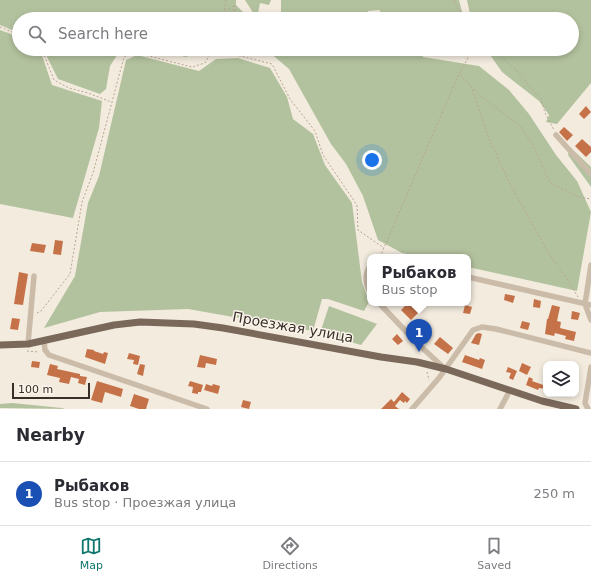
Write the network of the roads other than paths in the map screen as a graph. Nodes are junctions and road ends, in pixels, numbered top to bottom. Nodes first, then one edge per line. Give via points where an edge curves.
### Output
1 (556, 135) road end
2 (591, 174) edge
3 (591, 265) edge
4 (367, 270) edge
5 (34, 276) dead end
6 (471, 278) edge
7 (367, 283) edge
8 (582, 303) junction
9 (591, 305) edge
10 (382, 306) edge
11 (591, 320) edge
12 (44, 341) junction
13 (28, 344) junction
14 (0, 345) edge
15 (591, 353) edge
16 (591, 367) edge
17 (446, 369) junction
18 (510, 390) junction
19 (207, 409) edge
20 (412, 409) edge
21 (500, 409) edge
22 (576, 409) edge
23 (588, 409) edge

1 - 2 street
3 - 8 street
4 - 7 street
5 - 13 street
6 - 8 street
8 - 9 street
8 - 11 street
10 - 17 street
12 - 13 main road, Проезжая улица
12 - 17 main road, Проезжая улица via 114,325 172,322 223,328
12 - 19 street via 45,350 49,355
13 - 14 main road, Проезжая улица
15 - 17 street via 482,327 468,335
16 - 23 street via 585,403
17 - 18 main road, Проезжая улица
17 - 20 street
18 - 21 street
18 - 22 main road, Проезжая улица

